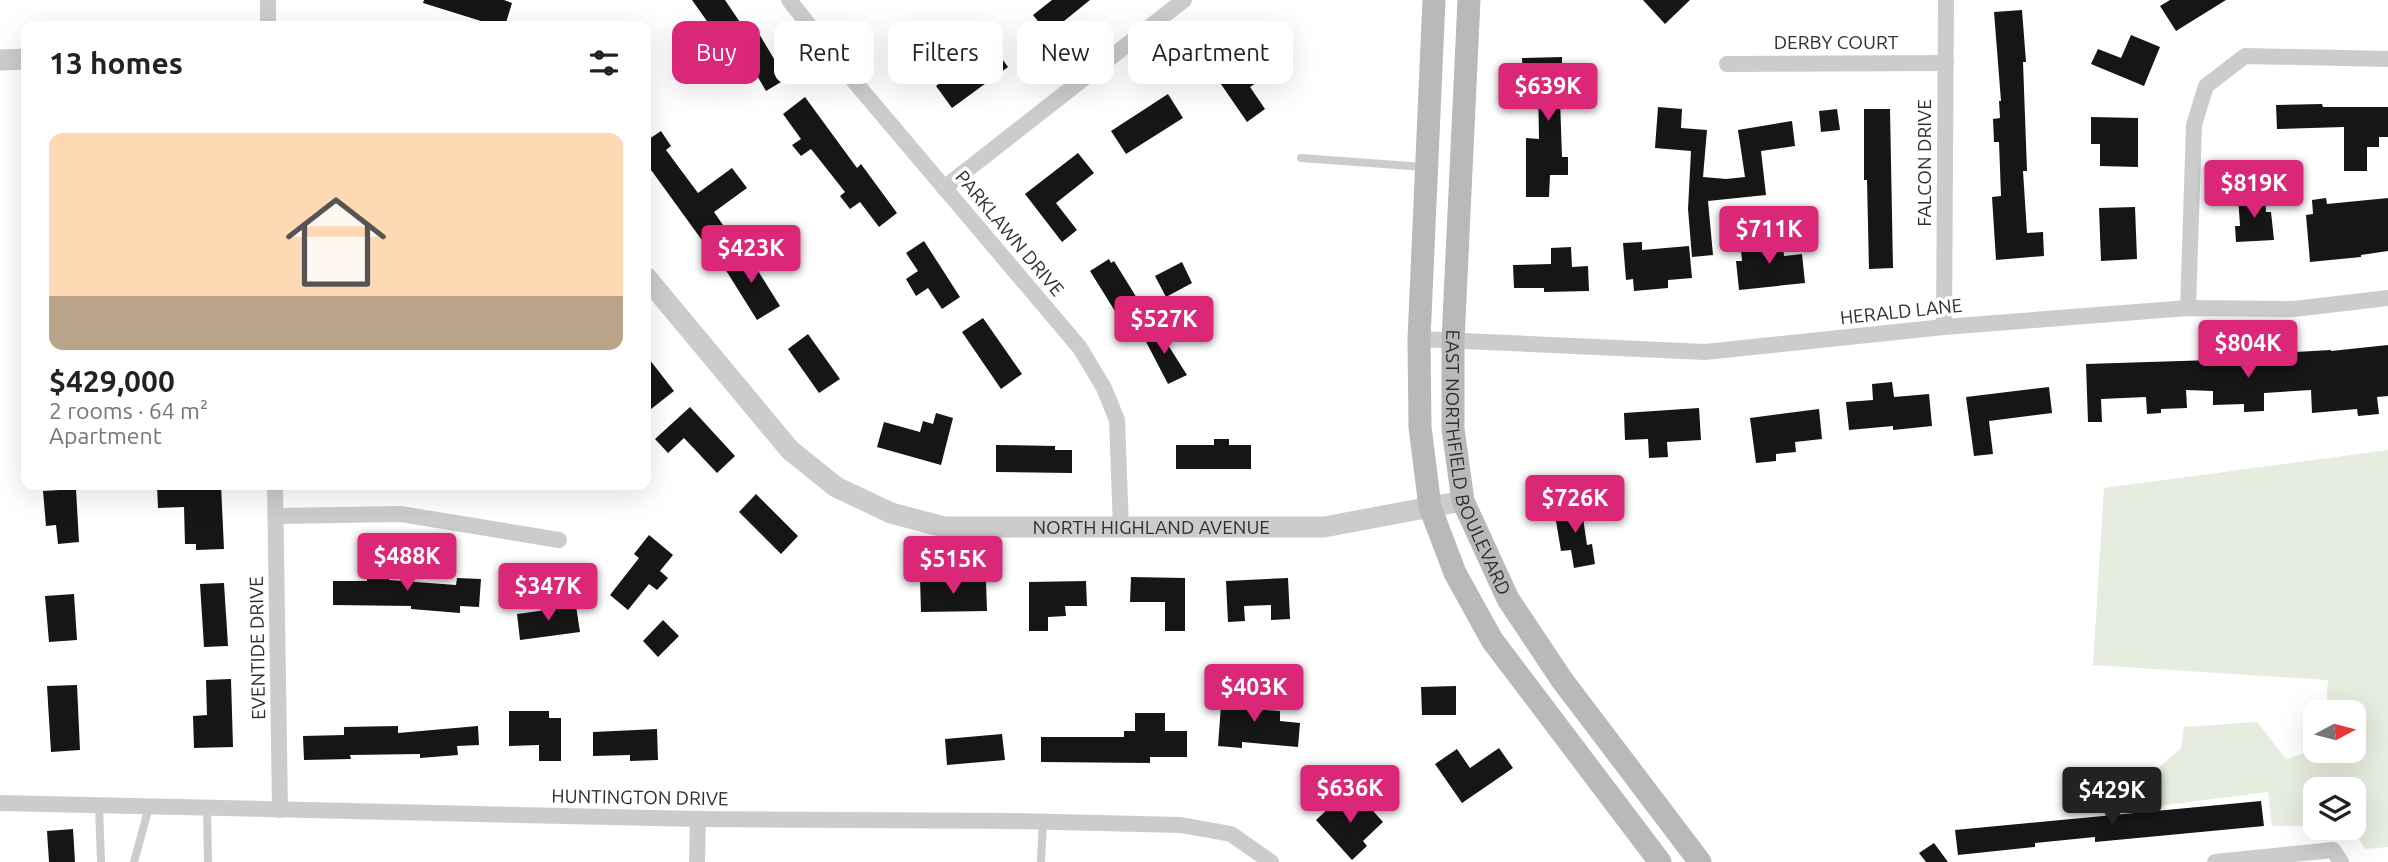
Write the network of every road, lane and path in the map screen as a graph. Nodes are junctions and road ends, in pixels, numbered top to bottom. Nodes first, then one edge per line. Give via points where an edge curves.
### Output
1 (268, 0) edge
2 (789, 0) edge
3 (1184, 0) edge
4 (1434, 0) edge
5 (1469, 0) edge
6 (1946, 0) edge
7 (268, 21) edge
8 (21, 59) edge
9 (2388, 59) edge
10 (0, 60) edge
11 (1946, 63) junction
12 (1727, 64) dead end
13 (1301, 158) dead end
14 (1426, 167) junction
15 (944, 188) junction
16 (651, 283) edge
17 (2388, 298) edge
18 (2188, 307) junction
19 (1944, 327) junction
20 (1419, 340) junction
21 (1454, 341) junction
22 (275, 490) edge
23 (1463, 501) junction
24 (1430, 507) junction
25 (276, 516) junction
26 (1121, 527) junction
27 (559, 540) dead end
28 (0, 803) edge
29 (99, 806) junction
30 (149, 807) junction
31 (206, 808) junction
32 (280, 810) junction
33 (698, 820) junction
34 (1043, 822) junction
35 (101, 862) edge
36 (134, 862) edge
37 (208, 862) edge
38 (697, 862) edge
39 (1041, 862) edge
40 (1270, 862) edge
41 (1660, 862) edge
42 (1700, 862) edge
43 (2215, 862) edge
44 (2341, 862) edge

1 - 7 street
2 - 15 street, PARKLAWN DRIVE
3 - 15 street
4 - 14 main road, EAST NORTHFIELD BOULEVARD
5 - 21 main road, EAST NORTHFIELD BOULEVARD
6 - 11 street, FALCON DRIVE
8 - 10 street
9 - 18 street via 2245,56 2206,86 2194,125
11 - 12 street, DERBY COURT
11 - 19 street, FALCON DRIVE
13 - 14 lane
14 - 20 main road, EAST NORTHFIELD BOULEVARD
15 - 26 street, PARKLAWN DRIVE via 1080,348 1104,388 1117,420
16 - 26 street, NORTH HIGHLAND AVENUE via 790,450 836,487 891,513 944,527
17 - 18 street, HERALD LANE via 2294,309
18 - 19 street, HERALD LANE
19 - 21 street, HERALD LANE via 1706,352
20 - 21 street, HERALD LANE
20 - 24 main road, EAST NORTHFIELD BOULEVARD via 1420,427
21 - 23 main road, EAST NORTHFIELD BOULEVARD via 1452,429
22 - 25 street, EVENTIDE DRIVE
23 - 24 street, NORTH HIGHLAND AVENUE
23 - 42 main road, EAST NORTHFIELD BOULEVARD via 1508,599 1562,680
24 - 26 street, NORTH HIGHLAND AVENUE via 1324,527
24 - 41 main road, EAST NORTHFIELD BOULEVARD via 1455,573 1492,640
25 - 27 street via 401,514
25 - 32 street, EVENTIDE DRIVE
28 - 29 street, HUNTINGTON DRIVE
29 - 30 street, HUNTINGTON DRIVE
29 - 35 lane
30 - 31 street, HUNTINGTON DRIVE
30 - 36 lane
31 - 32 street, HUNTINGTON DRIVE
31 - 37 lane
32 - 33 street, HUNTINGTON DRIVE
33 - 34 street, HUNTINGTON DRIVE
33 - 38 street
34 - 39 lane
34 - 40 street, HUNTINGTON DRIVE via 1181,825 1231,834
43 - 44 street via 2333,850

